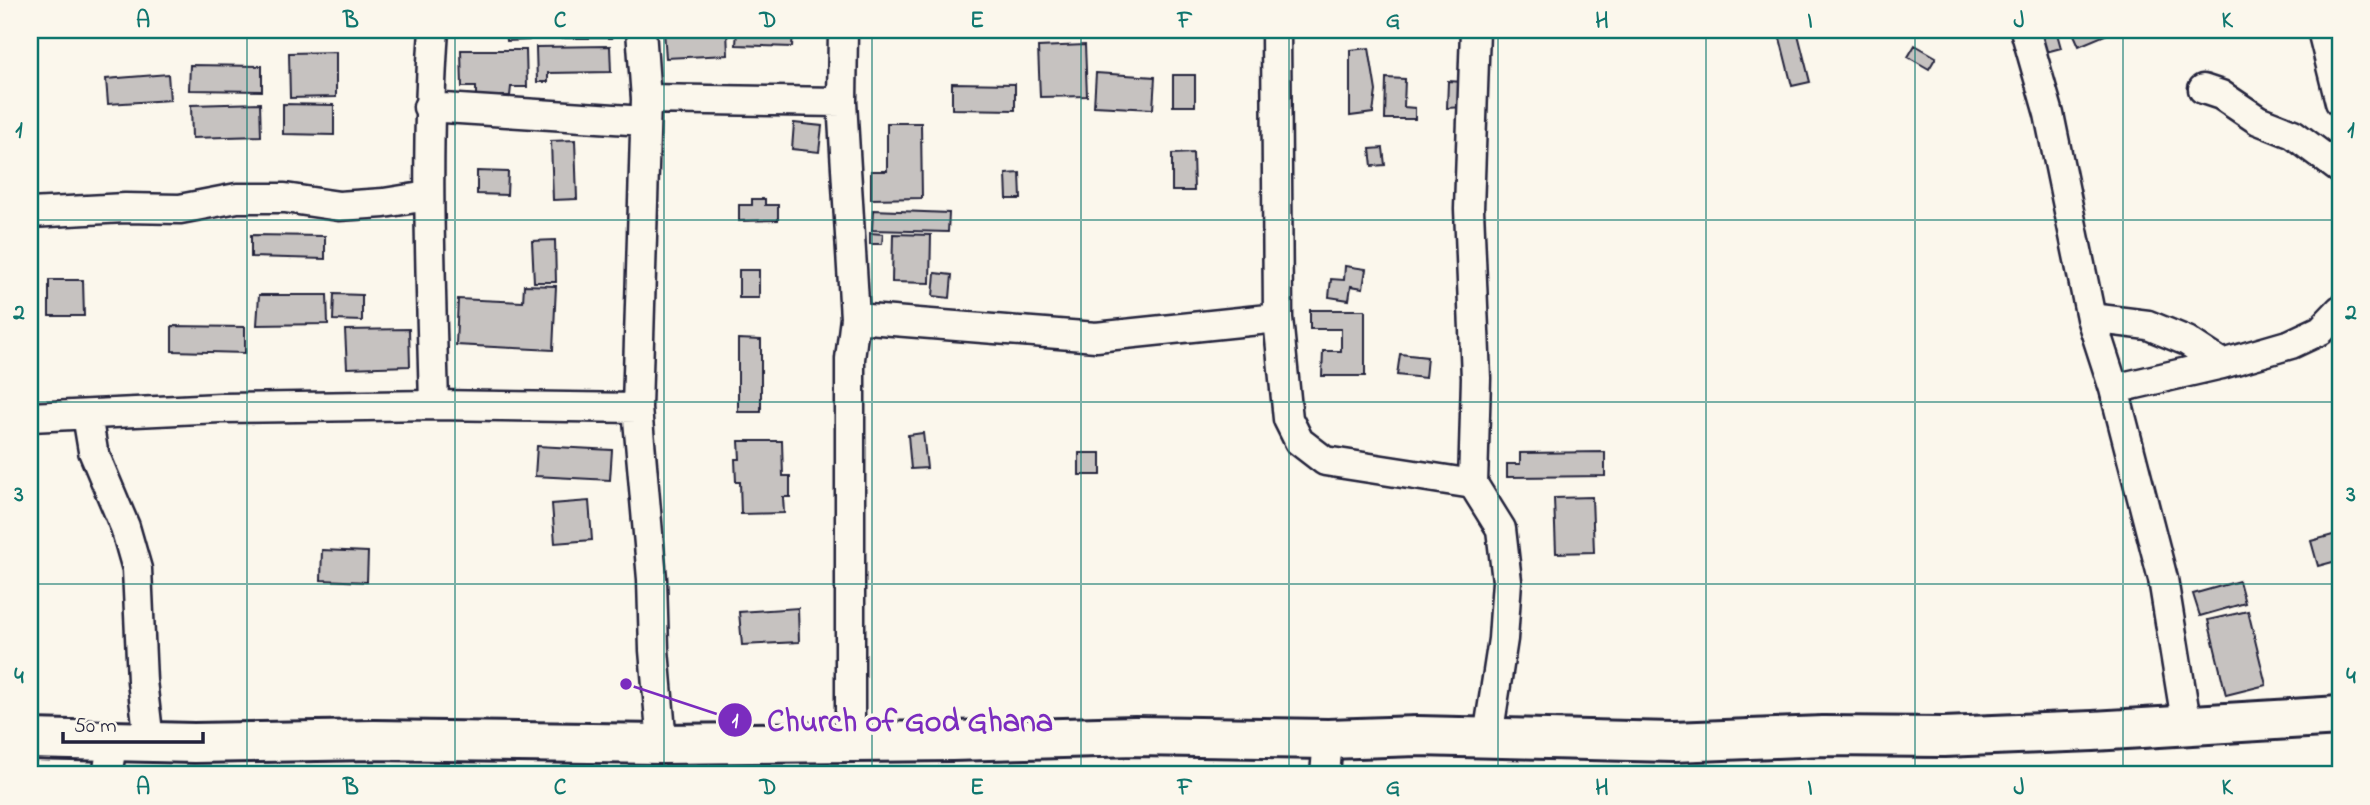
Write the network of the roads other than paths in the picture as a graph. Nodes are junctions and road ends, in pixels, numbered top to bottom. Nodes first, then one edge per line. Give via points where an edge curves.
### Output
1 (434, 30) edge
2 (641, 30) edge
3 (843, 30) edge
4 (1276, 30) edge
5 (1475, 30) edge
6 (2025, 30) edge
7 (2322, 30) edge
8 (2203, 89) dead end
9 (842, 102) junction
10 (2340, 102) edge
11 (428, 107) junction
12 (645, 110) junction
13 (2340, 169) edge
14 (428, 197) junction
15 (30, 213) edge
16 (2340, 310) edge
17 (855, 318) junction
18 (1278, 318) junction
19 (2091, 318) junction
20 (2222, 364) junction
21 (2114, 389) junction
22 (434, 405) junction
23 (637, 408) junction
24 (87, 415) junction
25 (30, 417) edge
26 (1473, 484) junction
27 (2340, 716) edge
28 (2187, 727) junction
29 (1488, 737) junction
30 (30, 739) edge
31 (850, 741) junction
32 (662, 744) junction
33 (123, 752) edge
34 (1326, 757) edge

1 - 11 street
2 - 12 street
3 - 9 street
4 - 18 street
5 - 26 street via 1469,209 1476,378
6 - 19 street via 2049,114
7 - 10 street
8 - 13 street via 2293,134
9 - 12 street
9 - 17 street
11 - 12 street
11 - 14 street
12 - 23 street
14 - 15 street via 339,206 285,198 237,198 180,209
14 - 22 street
16 - 20 street via 2311,335
17 - 18 street via 1097,337
17 - 31 street via 850,359
18 - 26 street via 1288,419 1299,441 1325,461
19 - 20 street via 2148,325 2186,341
19 - 21 street
20 - 21 street
21 - 28 street via 2163,579
22 - 23 street
22 - 24 street
23 - 32 street
24 - 25 street
24 - 33 street via 93,451 137,569 142,681
26 - 29 street via 1501,528 1507,581
27 - 28 highway
28 - 29 highway via 1674,742
29 - 34 highway
30 - 33 highway
31 - 32 highway
31 - 34 highway via 1135,736
32 - 33 highway via 374,740

